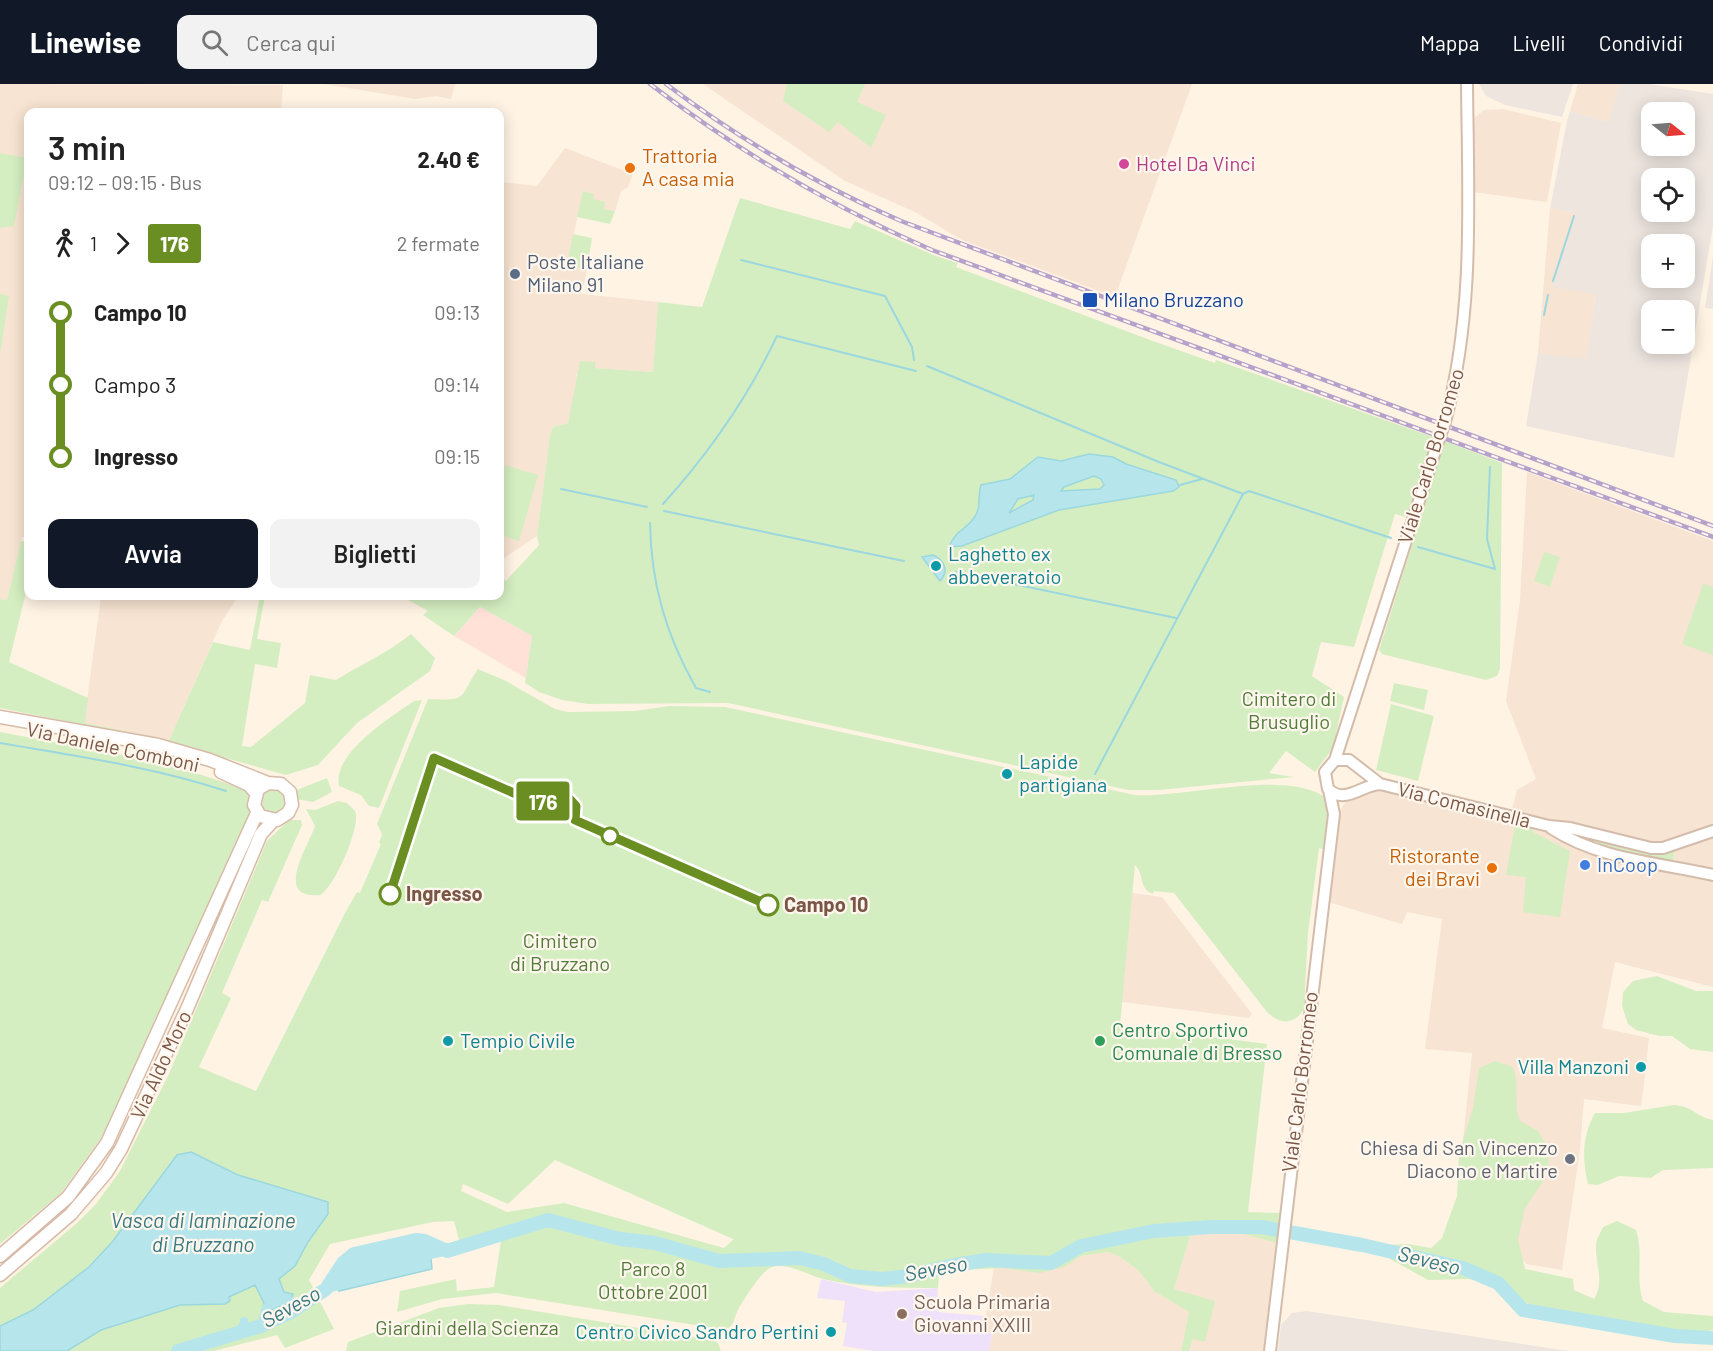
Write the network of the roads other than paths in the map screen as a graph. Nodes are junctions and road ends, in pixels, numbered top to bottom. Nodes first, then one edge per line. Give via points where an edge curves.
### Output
1 (1467, 84) edge
2 (0, 717) edge
3 (0, 724) edge
4 (1346, 733) junction
5 (1335, 760) junction
6 (1349, 760) junction
7 (1360, 769) junction
8 (268, 783) junction
9 (1380, 784) junction
10 (1329, 790) junction
11 (1357, 790) junction
12 (256, 793) junction
13 (1346, 796) junction
14 (257, 813) junction
15 (1334, 814) junction
16 (273, 821) junction
17 (1549, 826) junction
18 (1713, 831) edge
19 (1598, 835) junction
20 (1651, 848) junction
21 (1593, 850) junction
22 (1647, 862) junction
23 (1713, 875) edge
24 (0, 1256) edge
25 (0, 1275) edge
26 (1270, 1351) edge

1 - 4 street, Viale Carlo Borromeo, bridge via 1466,313 1458,369 1445,422 1364,665
2 - 8 main road, Via Daniele Comboni via 165,747
3 - 12 main road, Via Daniele Comboni via 177,758 228,774
4 - 5 street, Viale Carlo Borromeo
4 - 6 street, Viale Carlo Borromeo
5 - 6 street
5 - 10 street via 1325,772
6 - 7 street
7 - 9 street, Via Comasinella
7 - 11 street via 1362,780
8 - 12 main road
8 - 16 main road, Via Daniele Comboni via 284,786 292,801 285,816
9 - 11 street, Via Comasinella
9 - 17 street, Via Comasinella
10 - 13 street
10 - 15 street, Viale Carlo Borromeo
11 - 13 street
12 - 14 main road
13 - 15 street, Viale Carlo Borromeo
14 - 16 main road
14 - 24 main road, Via Aldo Moro via 107,1143 68,1197
15 - 26 street, Viale Carlo Borromeo
16 - 25 main road, Via Aldo Moro via 261,834 122,1149 71,1214
17 - 19 street
17 - 21 street
18 - 20 street via 1663,848
19 - 20 street
19 - 21 street via 1591,843
20 - 22 street via 1652,857
21 - 22 street
22 - 23 street

